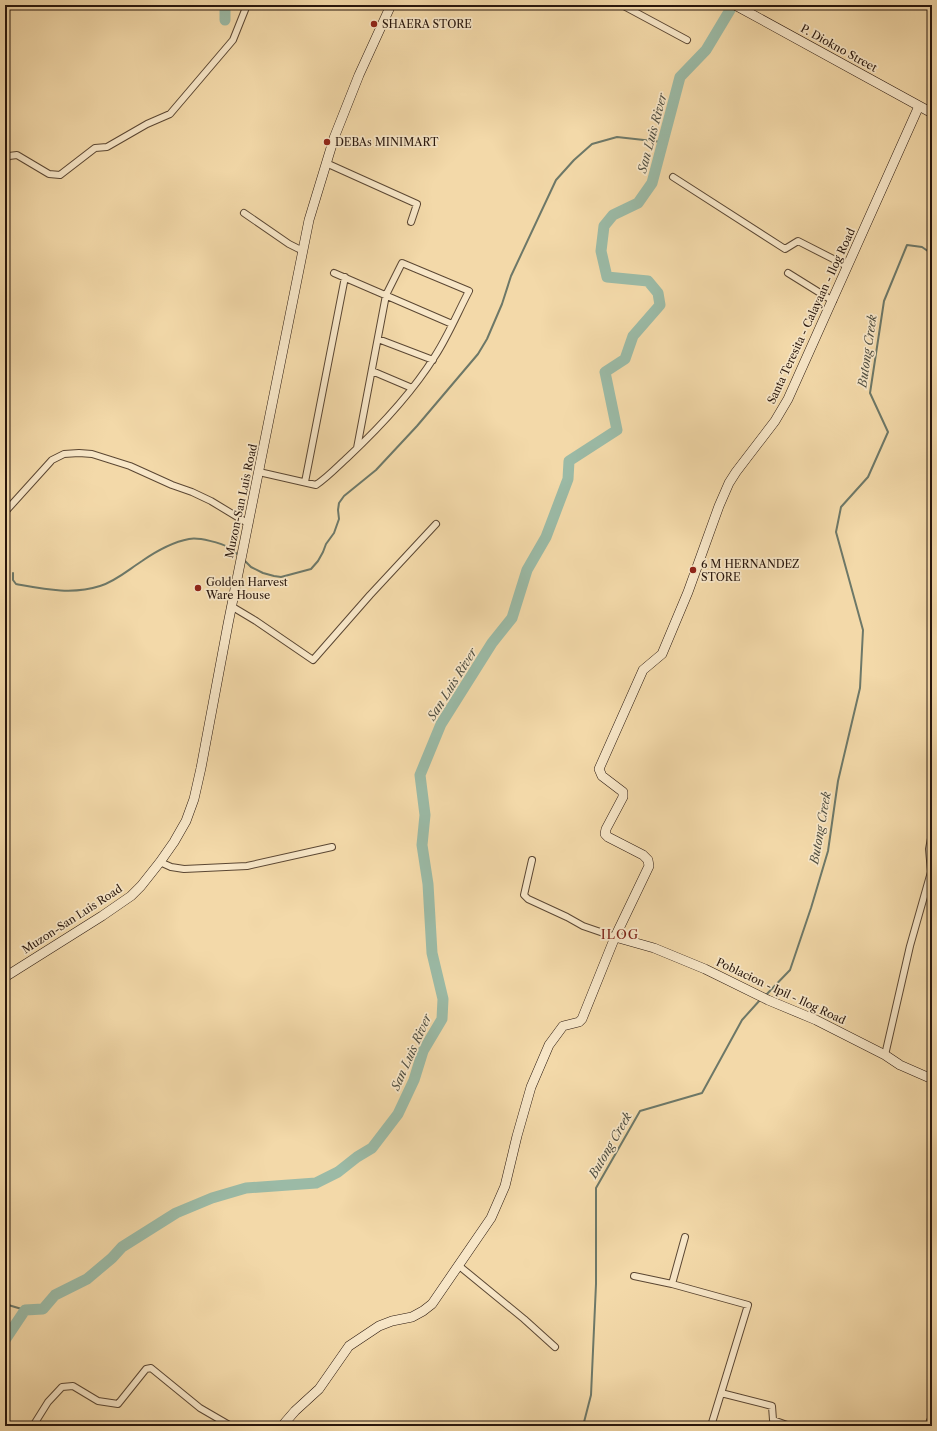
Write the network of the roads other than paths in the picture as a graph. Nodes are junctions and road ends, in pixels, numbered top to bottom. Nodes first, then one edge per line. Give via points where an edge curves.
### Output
1 (247, 5) edge
2 (390, 5) edge
3 (622, 5) edge
4 (735, 5) edge
5 (687, 40) dead end
6 (919, 106) junction
7 (931, 109) edge
8 (5, 160) edge
9 (326, 163) junction
10 (673, 177) dead end
11 (244, 213) dead end
12 (411, 222) dead end
13 (303, 252) junction
14 (847, 266) junction
15 (334, 273) dead end
16 (788, 273) dead end
17 (345, 278) junction
18 (386, 295) junction
19 (833, 300) junction
20 (452, 324) junction
21 (378, 339) junction
22 (433, 360) junction
23 (372, 371) junction
24 (412, 388) junction
25 (360, 432) junction
26 (373, 434) junction
27 (357, 448) junction
28 (259, 472) junction
29 (305, 482) junction
30 (5, 512) edge
31 (249, 524) junction
32 (436, 524) dead end
33 (231, 606) junction
34 (932, 833) edge
35 (332, 847) dead end
36 (532, 860) dead end
37 (160, 862) junction
38 (615, 937) junction
39 (5, 977) edge
40 (885, 1055) junction
41 (932, 1079) edge
42 (685, 1237) dead end
43 (458, 1265) junction
44 (634, 1276) dead end
45 (672, 1284) junction
46 (555, 1347) dead end
47 (721, 1393) junction
48 (932, 1419) edge
49 (33, 1426) edge
50 (231, 1426) edge
51 (282, 1426) edge
52 (711, 1426) edge
53 (790, 1426) edge
54 (929, 1426) edge

1 - 8 street via 233,40 170,114 107,147 95,148 60,175 50,174 17,155 9,156
2 - 9 street, Muzon-San Luis Road via 359,75
3 - 5 street
4 - 6 street, P. Diokno Street
6 - 7 street, P. Diokno Street
6 - 14 street, Santa Teresita - Calayaan - Ilog Road
9 - 12 street via 417,204
9 - 13 street, Muzon-San Luis Road
10 - 14 street via 785,249 798,242
11 - 13 street
13 - 28 street, Muzon-San Luis Road
14 - 19 street, Santa Teresita - Calayaan - Ilog Road
15 - 17 street
16 - 19 street
17 - 18 street
17 - 29 street
18 - 20 street
18 - 20 street via 402,263 469,291
18 - 21 street
19 - 38 street, Santa Teresita - Calayaan - Ilog Road via 782,410 729,483 662,654 643,670 599,769 602,776 623,792 605,834 643,854 649,866
20 - 22 street
21 - 22 street
21 - 23 street
22 - 24 street
23 - 24 street
23 - 25 street
24 - 26 street
25 - 26 street
25 - 27 street
26 - 27 street
27 - 29 street via 316,485
28 - 29 street
28 - 31 street, Muzon-San Luis Road
30 - 31 street via 52,460 64,454 78,452 130,466 172,486 192,492
31 - 33 street, Muzon-San Luis Road
32 - 33 street via 313,660 256,620
33 - 37 street, Muzon-San Luis Road via 194,799 181,830
34 - 40 street via 929,849 930,872
35 - 37 street via 246,866 184,869
36 - 38 street via 524,895 528,899 583,926
37 - 39 street, Muzon-San Luis Road via 131,896
38 - 40 street, Poblacion - Ipil - Ilog Road via 654,948 705,969
38 - 43 street, Santa Teresita - Calayaan - Ilog Road via 582,1019 563,1026 550,1045 531,1088 516,1136 505,1186 491,1218
40 - 41 street, Poblacion - Ipil - Ilog Road via 900,1065
42 - 45 street
43 - 46 street
43 - 51 street, Santa Teresita - Calayaan - Ilog Road via 432,1304 423,1311 412,1317 379,1326 349,1346 320,1389
44 - 45 street
45 - 47 street via 748,1305
47 - 52 street
47 - 53 street via 772,1406 773,1420
48 - 54 street
49 - 50 street via 48,1402 62,1387 73,1386 98,1401 118,1404 146,1369 151,1368 200,1408

